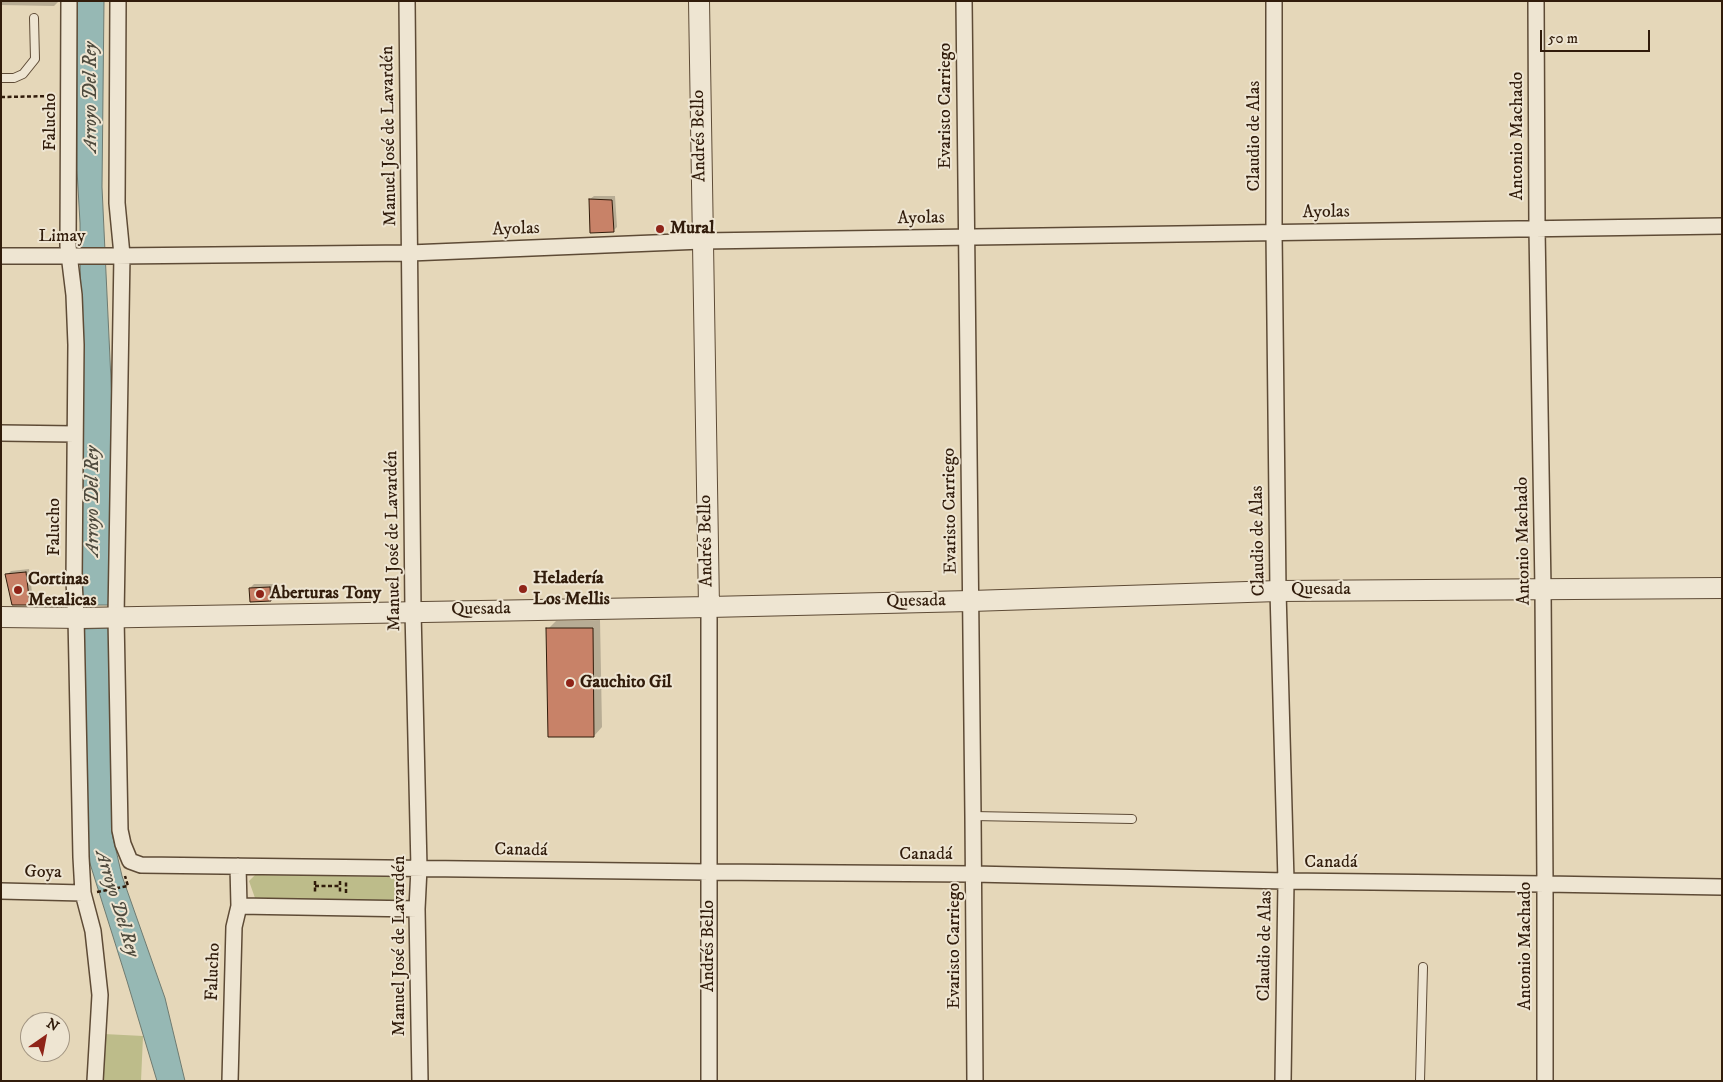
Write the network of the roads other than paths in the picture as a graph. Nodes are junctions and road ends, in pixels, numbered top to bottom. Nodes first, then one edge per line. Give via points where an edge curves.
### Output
1 (69, 1) edge
2 (118, 1) edge
3 (407, 1) edge
4 (698, 1) edge
5 (964, 1) edge
6 (1274, 1) edge
7 (1536, 1) edge
8 (34, 18) dead end
9 (1, 78) edge
10 (1722, 226) edge
11 (1537, 230) junction
12 (1274, 232) junction
13 (966, 237) junction
14 (702, 240) junction
15 (410, 253) junction
16 (1, 256) edge
17 (72, 256) junction
18 (118, 256) junction
19 (1, 433) edge
20 (75, 434) junction
21 (1722, 588) edge
22 (1543, 590) junction
23 (1278, 591) junction
24 (971, 601) junction
25 (709, 607) junction
26 (413, 611) junction
27 (1, 617) edge
28 (79, 617) junction
29 (113, 617) junction
30 (974, 816) junction
31 (1132, 819) dead end
32 (238, 866) junction
33 (419, 868) junction
34 (709, 872) junction
35 (973, 874) junction
36 (1286, 881) junction
37 (1545, 884) junction
38 (1722, 887) edge
39 (1, 891) edge
40 (89, 893) junction
41 (239, 906) junction
42 (418, 909) junction
43 (1423, 967) dead end
44 (95, 1081) edge
45 (230, 1081) edge
46 (420, 1081) edge
47 (709, 1081) edge
48 (975, 1081) edge
49 (1284, 1081) edge
50 (1420, 1081) edge
51 (1545, 1081) edge

1 - 17 street, Falucho
2 - 18 street
3 - 15 street, Manuel José de Lavardén
4 - 14 street, Andrés Bello
5 - 13 street, Evaristo Carriego
6 - 12 street, Claudio de Alas
7 - 11 street, Antonio Machado
8 - 9 lane via 35,59 23,74
10 - 11 street, Ayolas
11 - 12 street, Ayolas
11 - 22 street, Antonio Machado
12 - 13 street, Ayolas
12 - 23 street, Claudio de Alas
13 - 14 street, Ayolas
13 - 24 street, Evaristo Carriego
14 - 15 street, Ayolas
14 - 25 street, Andrés Bello
15 - 18 street, Ayolas
15 - 26 street, Manuel José de Lavardén
16 - 17 street, Limay
17 - 18 street, Limay
17 - 20 street, Falucho via 76,344
18 - 29 street
19 - 20 street
20 - 28 street, Falucho via 74,581
21 - 22 street, Quesada
22 - 23 street, Quesada
22 - 37 street, Antonio Machado
23 - 24 street, Quesada
23 - 36 street, Claudio de Alas
24 - 25 street, Quesada
24 - 30 street, Evaristo Carriego
25 - 26 street, Quesada
25 - 34 street, Andrés Bello
26 - 29 street, Quesada
26 - 33 street, Manuel José de Lavardén
27 - 28 street, Quesada
28 - 29 street, Quesada
28 - 40 street, Falucho via 80,857
29 - 32 street, Canadá via 120,830 130,861 141,865
30 - 31 lane
30 - 35 street, Evaristo Carriego
32 - 33 street, Canadá
32 - 41 street, Falucho
33 - 34 street, Canadá
33 - 42 street, Manuel José de Lavardén
34 - 35 street, Canadá
34 - 47 street, Andrés Bello
35 - 36 street, Canadá
35 - 48 street, Evaristo Carriego
36 - 37 street, Canadá
36 - 49 street, Claudio de Alas
37 - 38 street, Canadá
37 - 51 street, Antonio Machado
39 - 40 street, Goya
40 - 44 street, Falucho via 100,995
41 - 42 street
41 - 45 street, Falucho via 234,927
42 - 46 street, Manuel José de Lavardén
43 - 50 lane

